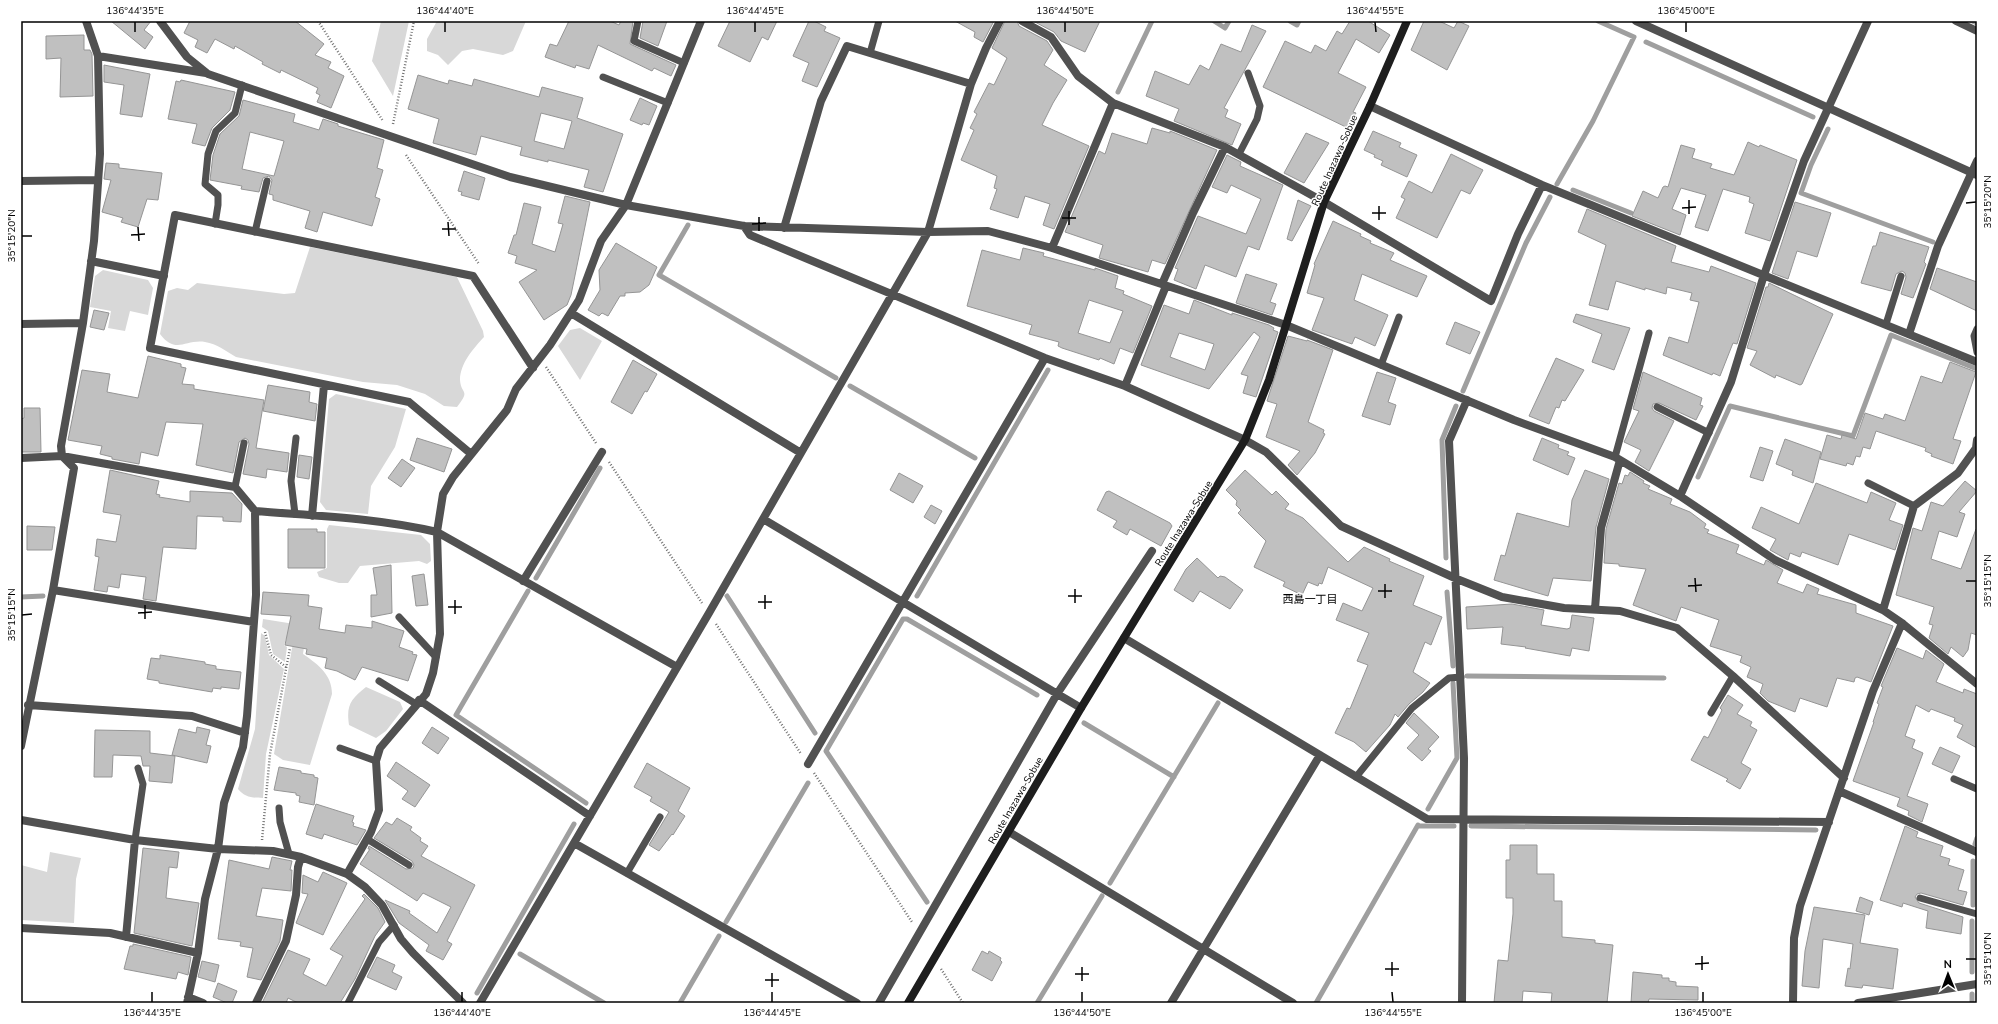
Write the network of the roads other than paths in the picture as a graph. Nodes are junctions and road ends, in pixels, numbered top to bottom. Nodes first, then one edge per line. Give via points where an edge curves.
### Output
1 (86, 21) edge
2 (160, 21) edge
3 (638, 21) edge
4 (701, 21) edge
5 (879, 21) edge
6 (1000, 21) edge
7 (1022, 21) edge
8 (1407, 21) edge
9 (1636, 21) edge
10 (1868, 21) edge
11 (1956, 21) edge
12 (1977, 31) edge
13 (870, 53) junction
14 (98, 56) junction
15 (684, 62) junction
16 (1248, 73) dead end
17 (208, 74) junction
18 (603, 77) dead end
19 (971, 84) junction
20 (242, 85) junction
21 (668, 103) junction
22 (1113, 103) junction
23 (1370, 106) junction
24 (1829, 108) junction
25 (1225, 147) junction
26 (1239, 154) junction
27 (1977, 161) edge
28 (1974, 174) edge
29 (98, 180) junction
30 (21, 181) edge
31 (267, 181) dead end
32 (1542, 185) junction
33 (1324, 202) junction
34 (626, 205) junction
35 (215, 224) junction
36 (744, 226) junction
37 (784, 228) junction
38 (255, 232) junction
39 (928, 232) junction
40 (1052, 248) junction
41 (91, 261) junction
42 (1764, 275) junction
43 (164, 276) junction
44 (1901, 276) dead end
45 (1164, 285) junction
46 (892, 295) junction
47 (571, 313) junction
48 (1399, 317) dead end
49 (83, 323) junction
50 (21, 324) edge
51 (1886, 324) junction
52 (1286, 325) junction
53 (1977, 329) edge
54 (1649, 333) dead end
55 (1909, 334) junction
56 (1977, 352) edge
57 (1044, 358) junction
58 (1977, 359) edge
59 (1381, 365) junction
60 (533, 368) junction
61 (324, 385) junction
62 (1125, 386) junction
63 (1467, 400) junction
64 (1657, 407) dead end
65 (1709, 433) junction
66 (296, 438) dead end
67 (1245, 440) junction
68 (1977, 440) edge
69 (244, 443) dead end
70 (602, 452) road end
71 (801, 452) junction
72 (470, 453) junction
73 (62, 456) junction
74 (21, 458) edge
75 (1617, 458) junction
76 (1868, 483) dead end
77 (235, 487) junction
78 (1680, 496) junction
79 (1914, 506) junction
80 (255, 511) junction
81 (295, 514) junction
82 (312, 516) junction
83 (763, 519) junction
84 (437, 532) junction
85 (1152, 551) dead end
86 (1457, 579) junction
87 (523, 581) junction
88 (52, 590) junction
89 (902, 602) junction
90 (1595, 609) junction
91 (1884, 610) junction
92 (398, 618) dead end
93 (254, 622) junction
94 (1902, 622) junction
95 (1124, 638) junction
96 (436, 657) junction
97 (677, 667) junction
98 (1733, 676) junction
99 (1461, 677) junction
100 (379, 681) dead end
101 (1977, 684) edge
102 (1057, 694) junction
103 (418, 702) junction
104 (28, 705) junction
105 (1080, 708) junction
106 (1711, 713) dead end
107 (245, 733) junction
108 (22, 734) edge
109 (21, 746) edge
110 (340, 748) dead end
111 (1320, 756) junction
112 (376, 761) junction
113 (808, 764) road end
114 (138, 768) dead end
115 (1356, 777) junction
116 (1844, 778) junction
117 (1954, 779) dead end
118 (1977, 790) edge
119 (1839, 791) junction
120 (278, 808) dead end
121 (590, 816) junction
122 (660, 817) dead end
123 (1464, 819) junction
124 (21, 820) edge
125 (1829, 822) junction
126 (1009, 832) junction
127 (367, 839) junction
128 (135, 840) junction
129 (574, 843) junction
130 (218, 849) junction
131 (1977, 852) edge
132 (289, 854) junction
133 (301, 857) junction
134 (409, 865) dead end
135 (627, 873) junction
136 (347, 874) junction
137 (1920, 898) dead end
138 (1977, 914) edge
139 (394, 925) junction
140 (21, 928) edge
141 (126, 937) junction
142 (1204, 950) junction
143 (198, 953) junction
144 (1977, 984) edge
145 (187, 1000) edge
146 (203, 1003) edge
147 (256, 1003) edge
148 (348, 1003) edge
149 (463, 1003) edge
150 (480, 1003) edge
151 (857, 1003) edge
152 (879, 1003) edge
153 (908, 1003) edge
154 (1171, 1003) edge
155 (1293, 1003) edge
156 (1462, 1003) edge
157 (1794, 1003) edge
158 (1858, 1003) edge

1 - 14 street
2 - 17 street via 187,57
3 - 15 lane via 634,41
4 - 15 street
5 - 13 lane
6 - 19 street
7 - 22 street via 1051,37 1078,76
8 - 23 main road, Route Inazawa-Sobue
9 - 24 street
10 - 24 street
11 - 12 street
13 - 19 street
13 - 37 street via 847,46 821,101
14 - 17 street
14 - 29 street
15 - 21 street
16 - 26 lane via 1260,106 1257,119
17 - 20 street
18 - 21 lane
19 - 39 street
20 - 34 street via 392,134 510,177
20 - 35 lane via 235,113 216,131 208,154 205,184 218,195
21 - 34 street
22 - 25 street
22 - 40 street
23 - 32 street
23 - 33 main road, Route Inazawa-Sobue
24 - 28 street
24 - 42 street via 1804,161
25 - 26 street
25 - 45 street via 1192,213
26 - 33 street
27 - 28 street
28 - 55 street via 1938,246
29 - 30 street
29 - 41 street
31 - 38 lane
32 - 33 street via 1518,234 1491,301
32 - 42 street
33 - 52 main road, Route Inazawa-Sobue
34 - 36 street
34 - 47 street via 601,241 579,300
35 - 38 street
35 - 43 street via 175,215
36 - 37 street
36 - 46 street via 750,234
37 - 39 street
38 - 60 street via 473,276
39 - 40 street via 988,231
39 - 46 street
40 - 45 street
41 - 43 street
41 - 49 street
42 - 51 street
42 - 65 street via 1731,382
43 - 61 street via 150,348
44 - 51 lane
45 - 52 street
45 - 62 street
46 - 57 street
46 - 71 street
47 - 60 street
47 - 71 street
48 - 59 lane
49 - 50 street
49 - 73 street via 60,446
51 - 55 street
52 - 59 street
52 - 67 main road, Route Inazawa-Sobue via 1269,380
53 - 56 lane via 1974,336
54 - 75 lane
55 - 58 street
57 - 62 street
57 - 89 street
59 - 63 street
60 - 72 street via 516,390 506,410
61 - 72 street via 409,402
61 - 82 street
62 - 67 street
63 - 75 street
63 - 86 street via 1449,441
64 - 65 lane
65 - 78 street
66 - 81 lane via 291,481
67 - 86 street via 1266,452 1341,526
67 - 95 main road, Route Inazawa-Sobue
68 - 79 street via 1976,448 1958,473
69 - 77 lane
70 - 87 street
71 - 83 street
72 - 84 street via 443,494
73 - 74 street
73 - 77 street
73 - 88 street via 74,468
75 - 78 street
75 - 90 street via 1601,528
76 - 79 lane
77 - 80 street
78 - 91 street via 1775,560
79 - 91 street
80 - 81 street
80 - 93 street
81 - 82 street
82 - 84 street via 401,524
83 - 89 street
83 - 97 street
84 - 87 street
84 - 96 street via 440,634
85 - 102 street
86 - 90 street via 1502,597 1564,608
86 - 99 street
87 - 97 street
88 - 93 street
88 - 104 street
89 - 102 street
89 - 113 street
90 - 98 street via 1620,611 1677,628
91 - 94 street
92 - 96 lane
93 - 107 street
94 - 101 street
94 - 116 street via 1873,691
95 - 105 main road, Route Inazawa-Sobue
95 - 111 street
96 - 103 street via 426,694
97 - 121 street
98 - 106 lane
98 - 116 street
99 - 115 lane via 1449,678 1412,708
99 - 123 street
100 - 103 lane
102 - 105 street
102 - 152 street
103 - 112 street via 380,748
103 - 121 street
104 - 107 street via 192,716
104 - 108 street
105 - 126 main road, Route Inazawa-Sobue
107 - 130 street via 224,803
108 - 109 street
110 - 112 lane
111 - 115 street
111 - 142 street
112 - 127 street via 379,810
114 - 128 lane via 143,784
115 - 123 street via 1427,819
116 - 119 street
117 - 118 lane
119 - 125 street
119 - 131 street
120 - 132 lane
121 - 129 street
122 - 135 lane
123 - 125 street
123 - 156 street
124 - 128 street
125 - 157 street via 1800,906 1794,938
126 - 142 street
126 - 153 main road, Route Inazawa-Sobue
127 - 134 lane
127 - 136 street
128 - 130 street
128 - 141 street
129 - 135 street
129 - 150 street
130 - 132 street via 261,850
130 - 143 street via 205,899
132 - 133 street
133 - 136 street
133 - 147 street via 286,941
135 - 151 street
136 - 139 street via 366,887 382,905
137 - 138 lane
139 - 148 lane via 379,942
139 - 149 street via 401,939 413,953
140 - 141 street via 110,933
141 - 143 street
142 - 154 street
142 - 155 street
143 - 145 street
144 - 158 street
145 - 146 street

